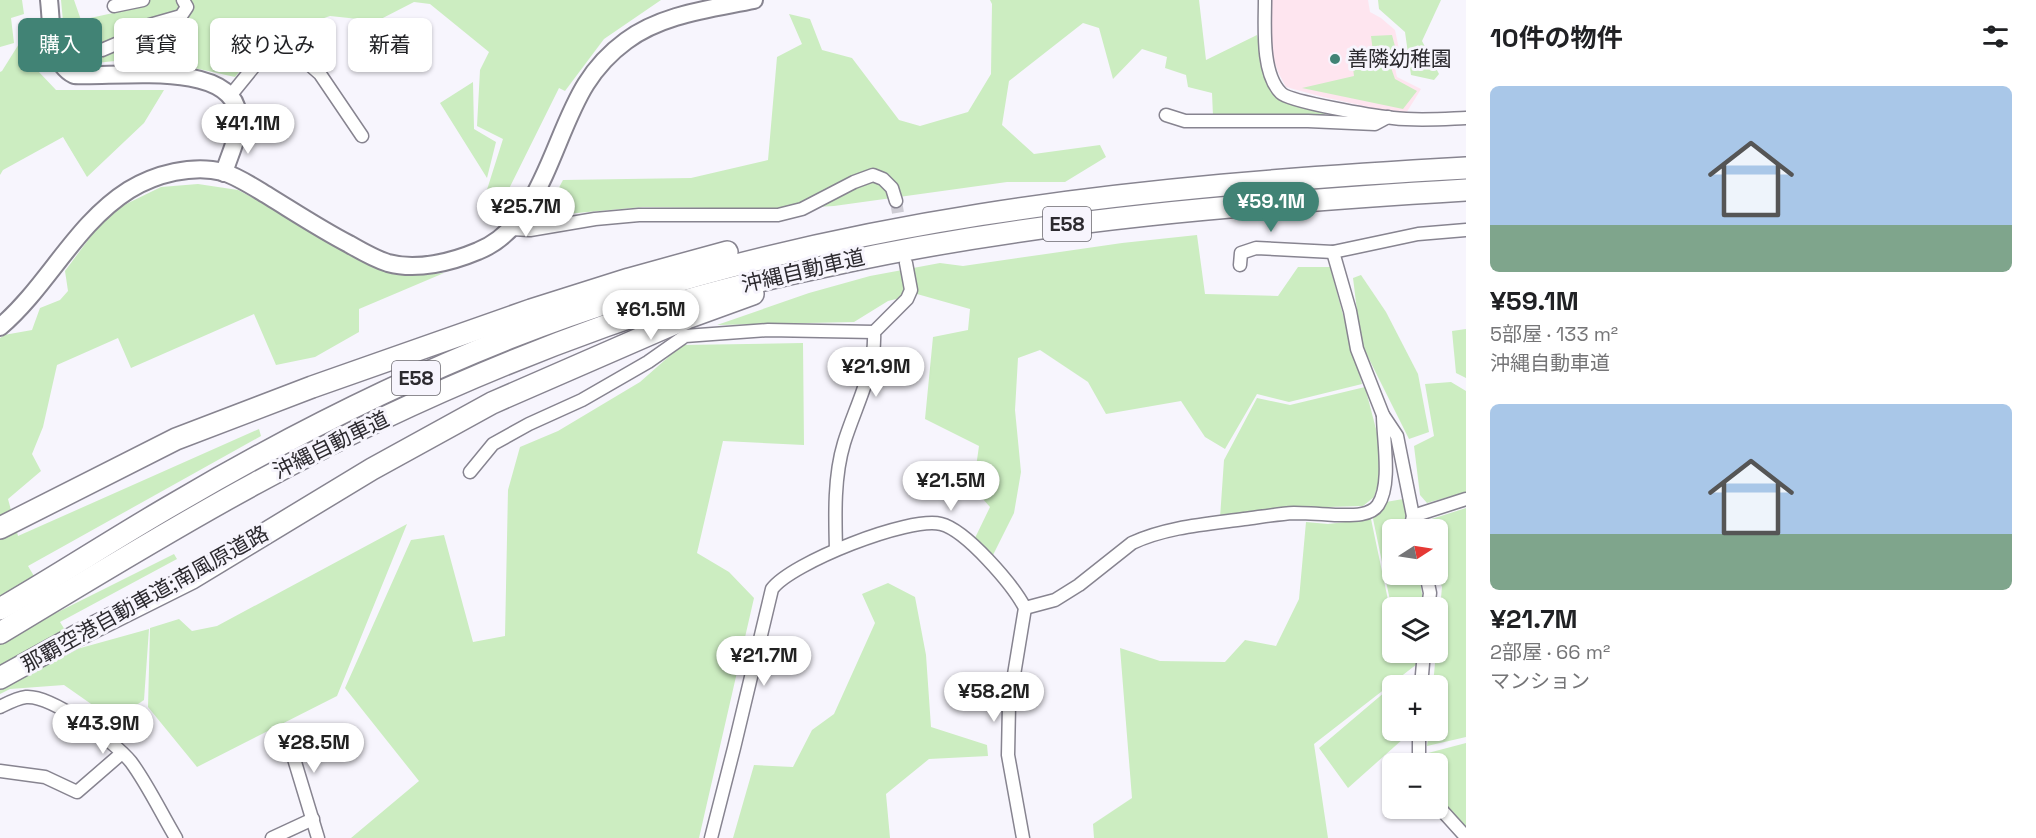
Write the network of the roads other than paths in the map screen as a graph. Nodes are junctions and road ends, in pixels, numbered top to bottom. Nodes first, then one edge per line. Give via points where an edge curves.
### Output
1 (49, 0) edge
2 (143, 0) edge
3 (183, 0) edge
4 (754, 0) edge
5 (1265, 0) edge
6 (114, 6) dead end
7 (52, 18) edge
8 (102, 50) edge
9 (69, 72) edge
10 (230, 96) junction
11 (1166, 115) dead end
12 (1388, 117) junction
13 (1466, 118) edge
14 (362, 136) dead end
15 (1466, 168) edge
16 (224, 173) junction
17 (1466, 190) edge
18 (896, 201) tunnel mouth
19 (511, 229) junction
20 (1466, 230) edge
21 (832, 241) junction
22 (1333, 252) junction
23 (906, 263) tunnel mouth
24 (1240, 265) dead end
25 (823, 266) junction
26 (0, 327) edge
27 (874, 332) junction
28 (1383, 415) junction
29 (470, 472) dead end
30 (1466, 499) edge
31 (1413, 516) junction
32 (1412, 519) edge
33 (0, 528) edge
34 (836, 549) junction
35 (37, 599) junction
36 (1025, 608) junction
37 (0, 609) edge
38 (0, 633) edge
39 (0, 678) edge
40 (0, 707) edge
41 (288, 739) dead end
42 (122, 753) junction
43 (0, 771) edge
44 (1448, 817) edge
45 (314, 819) junction
46 (1466, 837) edge
47 (176, 838) edge
48 (272, 838) edge
49 (318, 838) edge
50 (711, 838) edge
51 (1023, 838) edge

1 - 7 main road
2 - 6 street
3 - 8 street via 187,7 181,15 146,26
4 - 19 main road via 663,22 616,49 586,85 534,195
5 - 12 street via 1269,67 1282,94
9 - 10 main road via 174,75 207,82
10 - 14 street via 268,48 286,44 320,74
10 - 16 main road via 239,122
11 - 12 street via 1185,120 1376,124
12 - 13 street
15 - 21 highway, 沖縄自動車道 / E58 via 1187,187 1057,202
16 - 19 main road via 335,237 389,263 415,266 456,259 481,250
16 - 26 main road via 180,172 150,180 124,194 98,214 39,287
17 - 25 highway, 沖縄自動車道 / E58 via 1129,216 920,246
18 - 19 street via 892,188 873,175 802,209 778,215 639,215 530,230
20 - 22 street via 1418,234
21 - 33 highway via 728,252 531,310 176,439
21 - 35 highway, 沖縄自動車道 / E58 via 664,285 509,338 432,371 350,408 240,466 121,535
22 - 24 street via 1256,248 1241,253
22 - 28 street via 1357,349
23 - 27 street via 911,290 907,299
25 - 35 highway, 沖縄自動車道 / E58 via 722,289 657,309 498,367 368,425 140,549
25 - 39 highway, 那覇空港自動車道;南風原道路 via 522,388 439,431 192,578
27 - 29 street via 768,330 685,336 582,400 494,444
27 - 34 street via 873,357 838,466
28 - 31 street via 1397,436
28 - 36 street via 1386,464 1376,508 1364,513 1291,513 1202,524 1141,539 1055,600
30 - 31 street
31 - 32 street
34 - 36 street via 913,526 939,523 960,535 988,561 1018,594
34 - 50 street via 795,569 772,590
35 - 37 highway, 沖縄自動車道 / E58
35 - 38 highway, 沖縄自動車道 / E58
36 - 51 street via 1009,705 1008,755
40 - 42 street via 26,697 51,703 102,735
41 - 45 street
42 - 43 street via 77,792 45,777
42 - 47 street
44 - 46 street
45 - 48 street
45 - 49 street

